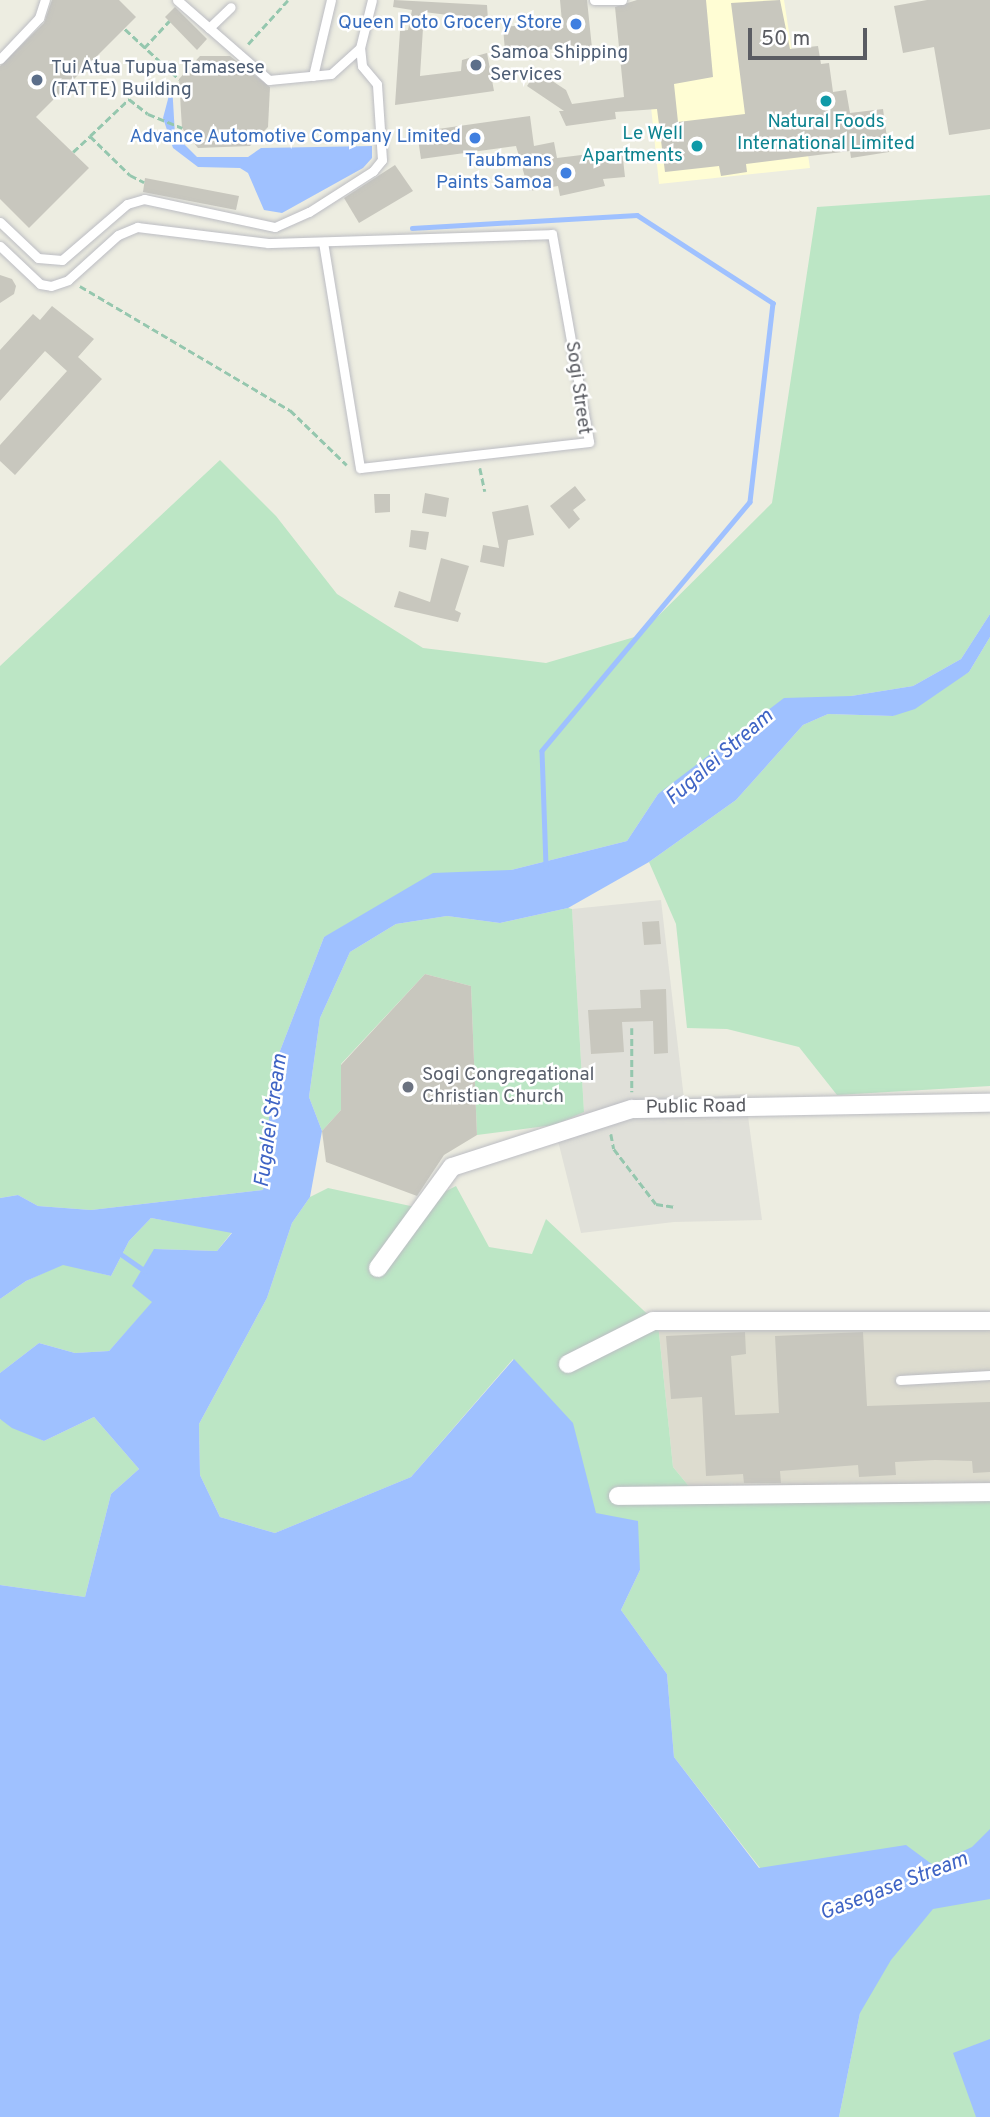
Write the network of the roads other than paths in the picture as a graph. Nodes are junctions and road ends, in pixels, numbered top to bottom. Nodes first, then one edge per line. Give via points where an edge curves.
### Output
1 (45, 0) edge
2 (177, 0) edge
3 (331, 0) edge
4 (372, 0) edge
5 (594, 0) edge
6 (622, 0) edge
7 (231, 7) dead end
8 (209, 28) junction
9 (360, 48) junction
10 (0, 59) edge
11 (313, 76) junction
12 (0, 222) edge
13 (324, 242) junction
14 (0, 246) edge
15 (990, 1104) edge
16 (378, 1269) dead end
17 (990, 1321) edge
18 (568, 1364) dead end
19 (990, 1375) edge
20 (900, 1380) dead end
21 (990, 1492) edge
22 (618, 1496) dead end

1 - 10 lane via 40,18
2 - 8 lane
3 - 11 lane
4 - 9 lane
5 - 6 lane
7 - 8 lane
8 - 11 lane via 269,80
9 - 11 lane via 331,74
9 - 12 lane via 362,66 377,83 382,160 373,172 309,212 275,227 144,200 127,204 62,260 38,258
13 - 13 lane, Sogi Street via 360,468 589,442 552,234
13 - 14 lane, Sogi Street via 268,243 137,227 118,235 68,279 51,286 40,284
15 - 16 street, Public Road via 632,1109 452,1167
17 - 18 street via 653,1321
19 - 20 lane
21 - 22 street

